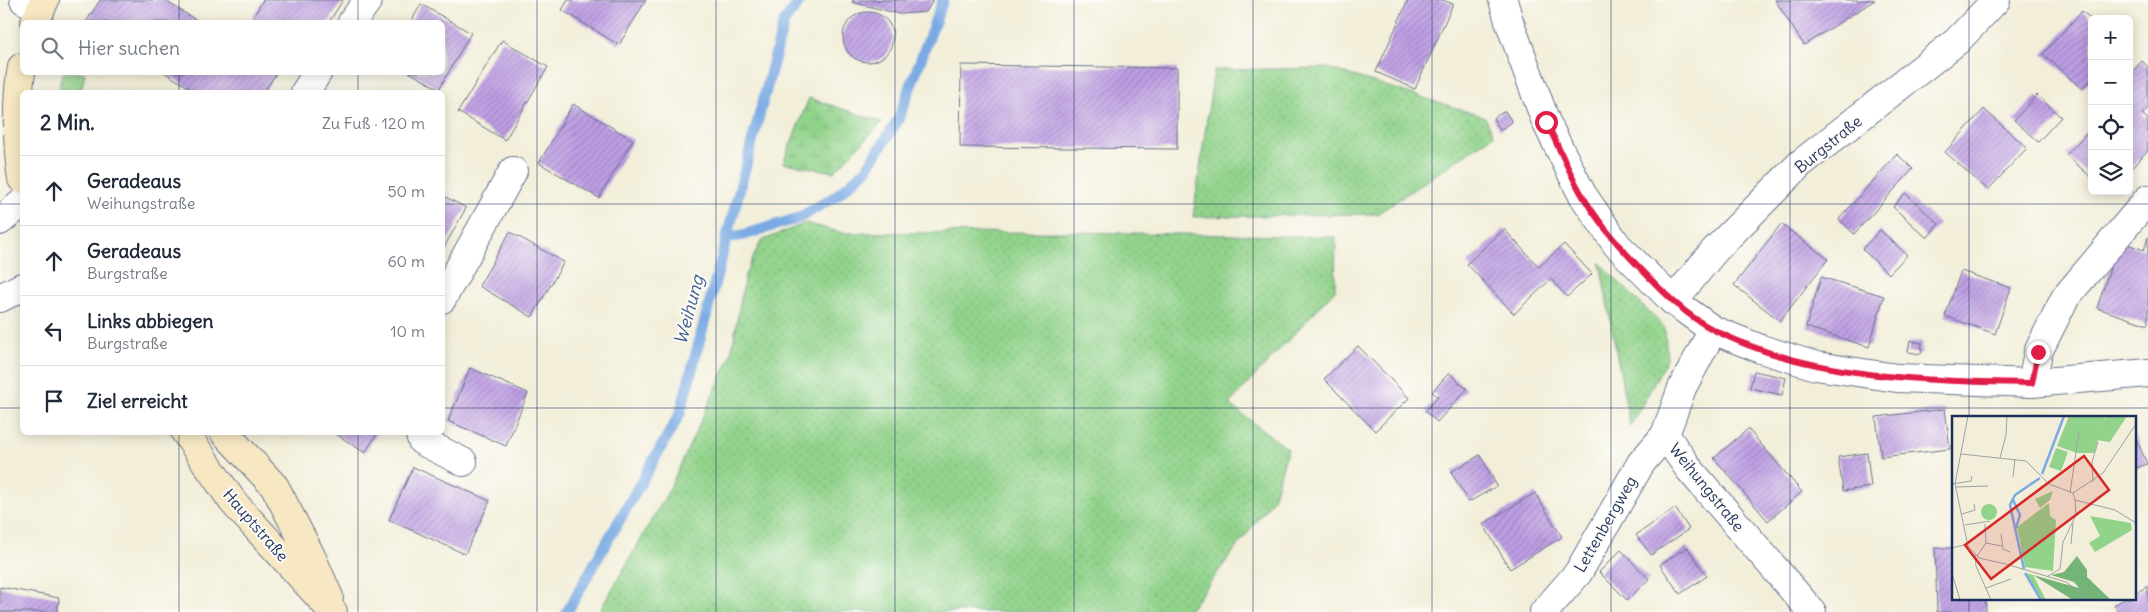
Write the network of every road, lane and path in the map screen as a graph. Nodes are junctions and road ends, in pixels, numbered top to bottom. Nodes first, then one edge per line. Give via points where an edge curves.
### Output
1 (368, 0) edge
2 (1503, 0) edge
3 (1996, 0) edge
4 (353, 20) edge
5 (22, 75) edge
6 (316, 75) edge
7 (21, 90) edge
8 (306, 90) edge
9 (20, 106) edge
10 (20, 166) edge
11 (513, 171) dead end
12 (2148, 199) edge
13 (20, 205) edge
14 (0, 221) edge
15 (20, 288) edge
16 (445, 294) edge
17 (0, 298) edge
18 (1673, 301) junction
19 (1713, 330) junction
20 (2148, 373) edge
21 (2032, 383) junction
22 (188, 435) edge
23 (227, 435) edge
24 (420, 435) edge
25 (1665, 435) junction
26 (464, 462) dead end
27 (334, 612) edge
28 (1544, 612) edge
29 (1812, 612) edge

1 - 4 street
2 - 18 street via 1546,122 1582,194 1617,245
3 - 18 street, Burgstraße via 1957,41 1800,164 1715,250
5 - 7 main road
6 - 8 street
9 - 10 main road
11 - 16 street
12 - 21 street via 2065,298 2038,352
13 - 14 street
15 - 17 street
18 - 19 street
19 - 21 street via 1816,366 1898,378
19 - 25 street, Weihungstraße via 1682,388
20 - 21 street
22 - 27 main road, Hauptstraße via 233,502
23 - 27 main road, Hauptstraße via 275,487 311,556
24 - 26 street via 422,441
25 - 28 street, Lettenbergweg via 1641,463 1578,573
25 - 29 street, Weihungstraße via 1690,470

